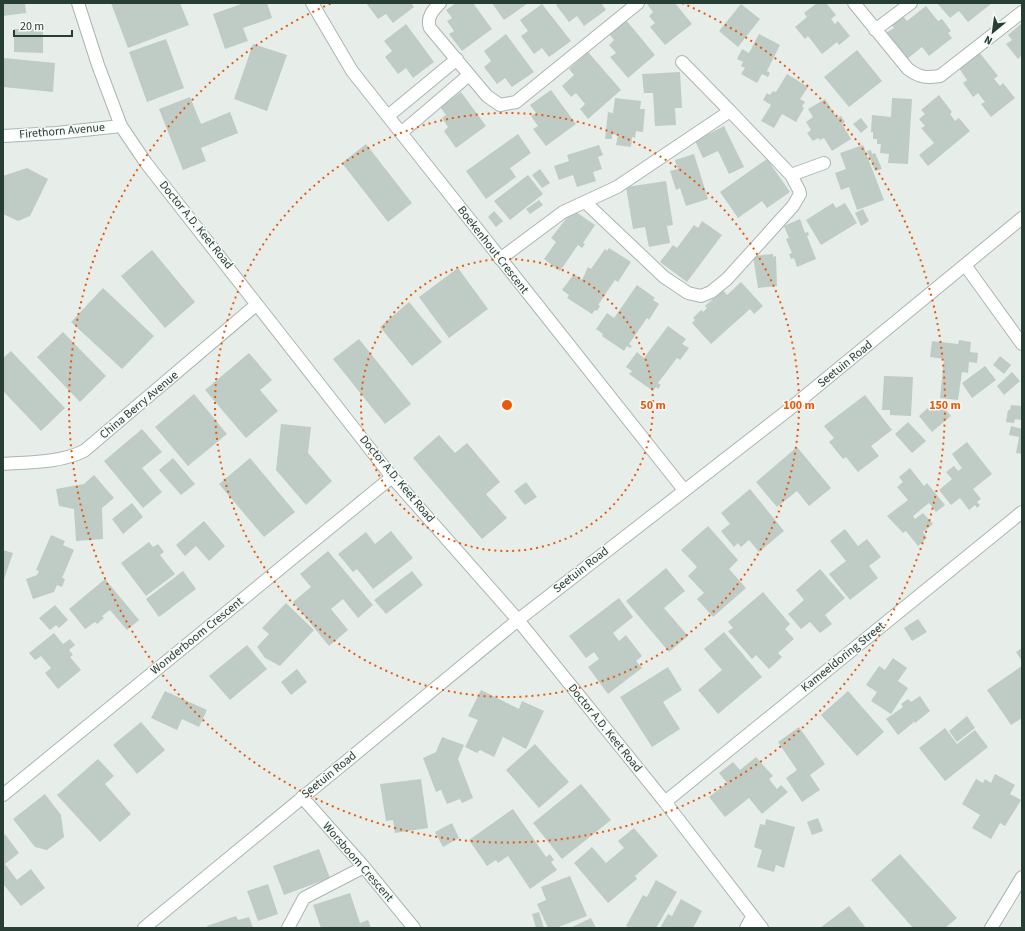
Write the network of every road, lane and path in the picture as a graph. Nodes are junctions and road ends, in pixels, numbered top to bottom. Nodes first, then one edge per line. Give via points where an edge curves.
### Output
1 (78, 3) edge
2 (312, 3) edge
3 (440, 3) edge
4 (638, 3) edge
5 (854, 3) edge
6 (911, 3) edge
7 (1022, 12) edge
8 (875, 30) junction
9 (457, 59) junction
10 (682, 62) dead end
11 (469, 75) junction
12 (730, 111) junction
13 (388, 116) junction
14 (121, 126) junction
15 (402, 132) junction
16 (3, 136) edge
17 (824, 163) dead end
18 (791, 175) junction
19 (585, 202) junction
20 (1022, 218) edge
21 (500, 259) junction
22 (965, 265) junction
23 (256, 306) junction
24 (1022, 344) edge
25 (3, 464) edge
26 (392, 477) junction
27 (684, 490) junction
28 (1022, 512) edge
29 (518, 620) junction
30 (3, 795) edge
31 (302, 797) junction
32 (665, 802) junction
33 (364, 867) junction
34 (1022, 877) edge
35 (752, 917) junction
36 (144, 928) edge
37 (288, 928) edge
38 (414, 928) edge
39 (746, 928) edge
40 (762, 928) edge
41 (991, 928) edge

1 - 14 street, Doctor A.D. Keet Road
2 - 13 street, Boekenhout Crescent via 352,71
3 - 9 street via 431,14 429,25
4 - 11 street via 510,104 496,104
5 - 8 street
6 - 8 street
7 - 8 street via 940,76 926,78 908,70
9 - 11 street
9 - 13 street
10 - 12 street
11 - 15 street
12 - 18 street
12 - 19 street via 617,187
13 - 15 street, Boekenhout Crescent
14 - 16 street, Firethorn Avenue
14 - 23 street, Doctor A.D. Keet Road via 146,163 232,270
15 - 21 street, Boekenhout Crescent
17 - 18 street
18 - 19 street via 800,194 793,206 727,279 711,292 701,296 688,293 664,277
19 - 21 street via 546,223
20 - 22 street, Seetuin Road
21 - 27 street, Boekenhout Crescent
22 - 24 street
22 - 27 street, Seetuin Road via 787,411
23 - 25 street, China Berry Avenue via 84,451 60,459
23 - 26 street, Doctor A.D. Keet Road
26 - 29 street, Doctor A.D. Keet Road
26 - 30 street, Wonderboom Crescent
27 - 29 street, Seetuin Road
28 - 32 street, Kameeldoring Street
29 - 31 street, Seetuin Road
29 - 32 street, Doctor A.D. Keet Road
31 - 33 street, Worsboom Crescent
31 - 36 street, Seetuin Road
32 - 35 street, Doctor A.D. Keet Road
33 - 37 street via 304,898
33 - 38 street, Worsboom Crescent
34 - 41 street
35 - 39 street
35 - 40 street, Doctor A.D. Keet Road

